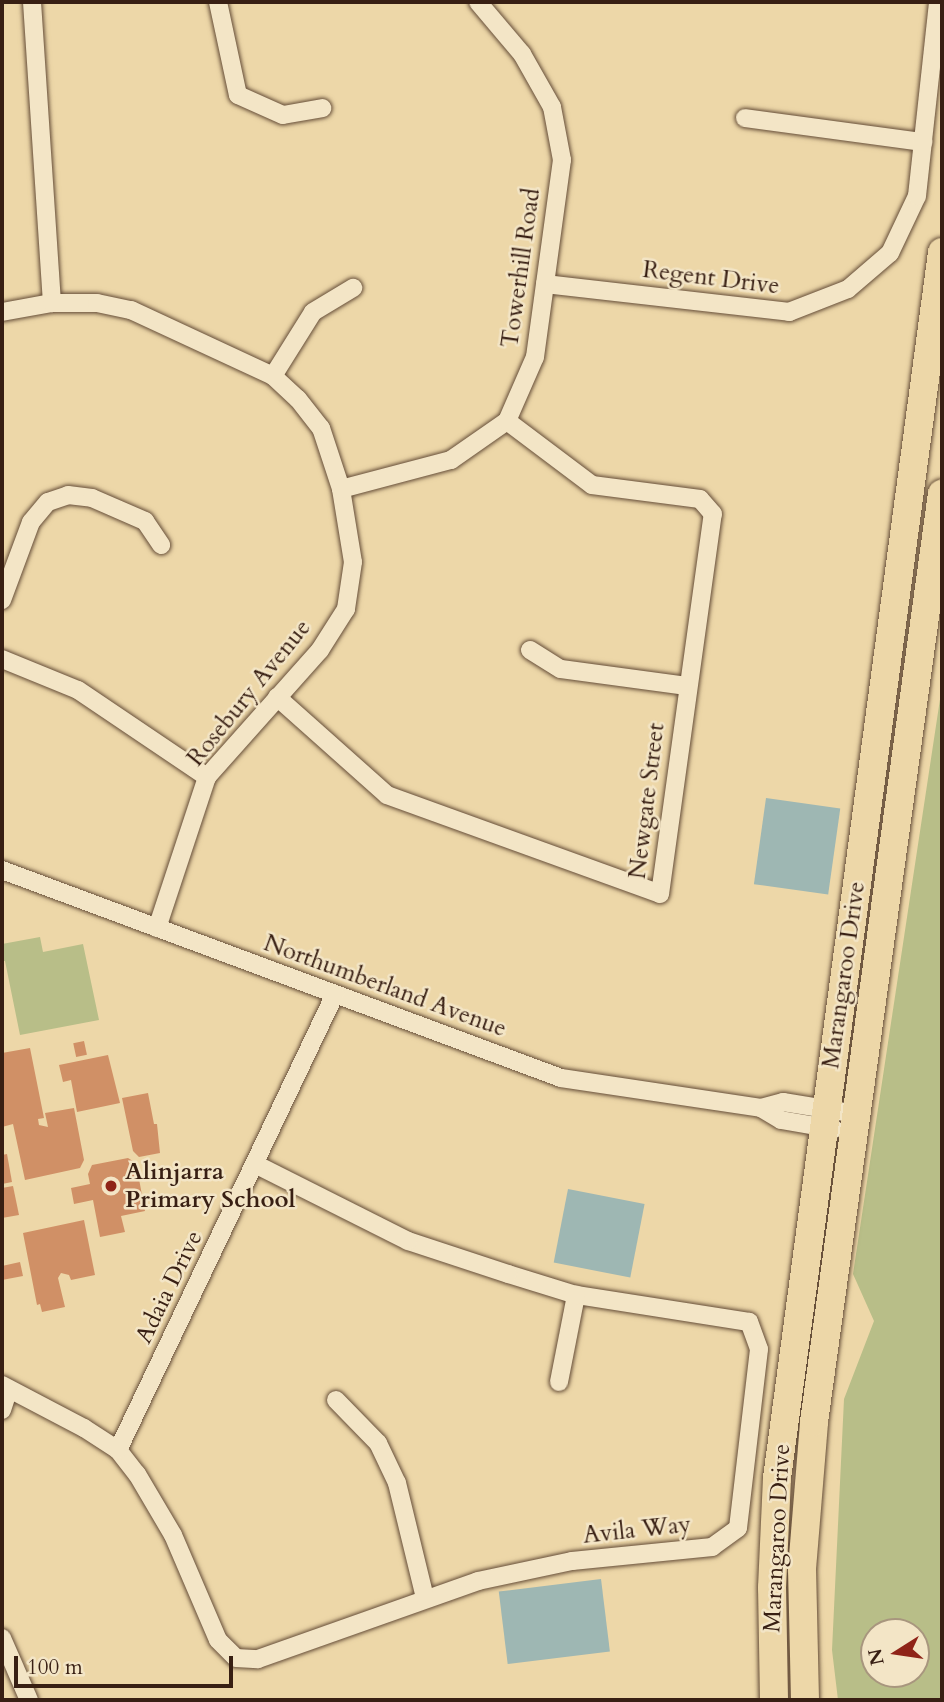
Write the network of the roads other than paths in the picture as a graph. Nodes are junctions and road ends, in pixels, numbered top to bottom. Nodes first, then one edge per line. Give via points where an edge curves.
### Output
1 (32, 2) edge
2 (218, 2) edge
3 (478, 2) edge
4 (939, 2) edge
5 (322, 108) dead end
6 (745, 118) dead end
7 (923, 142) junction
8 (942, 252) edge
9 (545, 284) junction
10 (942, 286) edge
11 (353, 288) dead end
12 (52, 303) junction
13 (2, 312) edge
14 (933, 316) junction
15 (273, 376) junction
16 (507, 421) junction
17 (341, 489) junction
18 (942, 494) edge
19 (161, 545) dead end
20 (2, 600) edge
21 (530, 650) dead end
22 (2, 659) edge
23 (687, 686) junction
24 (277, 697) junction
25 (207, 777) junction
26 (2, 870) edge
27 (157, 928) junction
28 (335, 994) junction
29 (824, 1118) junction
30 (854, 1123) junction
31 (256, 1164) junction
32 (576, 1295) junction
33 (559, 1382) dead end
34 (5, 1387) edge
35 (335, 1400) dead end
36 (2, 1410) edge
37 (118, 1450) junction
38 (425, 1598) junction
39 (2, 1638) edge
40 (29, 1700) edge
41 (774, 1700) edge
42 (805, 1700) edge

1 - 12 street
2 - 5 street via 238,95 282,115
3 - 9 street, Towerhill Road via 522,54 552,107 562,160
4 - 7 street, Regent Drive
6 - 7 street
7 - 9 street, Regent Drive via 917,196 890,253 848,289 789,312
8 - 14 main road, Marangaroo Drive
9 - 16 street, Towerhill Road via 535,356
10 - 14 main road
11 - 15 street via 313,312
12 - 13 street, Rosebury Avenue
12 - 15 street, Rosebury Avenue via 97,303 131,310
14 - 29 main road, Marangaroo Drive
15 - 17 street, Rosebury Avenue via 321,428
16 - 17 street via 451,460
16 - 23 street, Newgate Street via 592,485 700,499 713,513
17 - 24 street, Rosebury Avenue via 353,562 345,609 320,650
18 - 30 main road, Marangaroo Drive
19 - 20 street via 145,521 92,498 68,495 48,502 31,522
21 - 23 street via 561,669
22 - 25 street via 78,690
23 - 24 street, Newgate Street via 660,894 387,795
24 - 25 street, Rosebury Avenue
25 - 27 street, Rosebury Avenue
26 - 27 street, Northumberland Avenue
27 - 28 street, Northumberland Avenue
28 - 29 street, Northumberland Avenue via 561,1078 761,1108 781,1120
28 - 31 street, Adaia Drive
29 - 30 street, Northumberland Avenue
29 - 41 main road, Marangaroo Drive via 777,1478 771,1601
30 - 42 main road, Marangaroo Drive via 807,1487 802,1621
31 - 32 street, Avila Way via 408,1241
31 - 37 street, Adaia Drive
32 - 33 street
32 - 38 street, Avila Way via 748,1322 759,1349 738,1528 712,1547 572,1561 478,1581
34 - 36 street
34 - 37 street, Avila Way
35 - 38 street via 378,1443 397,1483
37 - 38 street, Avila Way via 173,1535 218,1640 236,1658 258,1659
39 - 40 street

